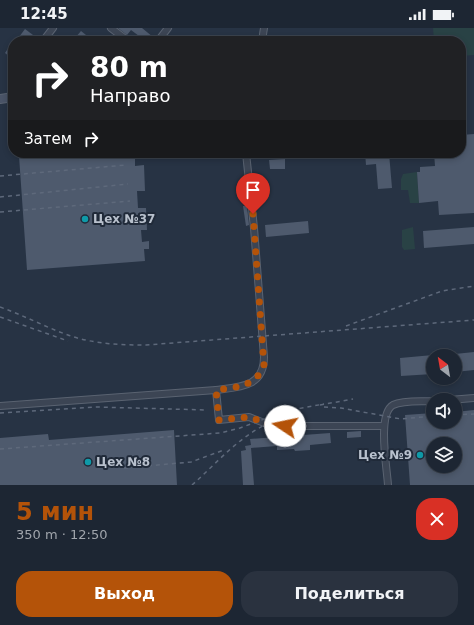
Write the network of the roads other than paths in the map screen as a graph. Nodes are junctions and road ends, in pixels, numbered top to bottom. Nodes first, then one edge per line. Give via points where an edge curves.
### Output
1 (53, 28) edge
2 (111, 28) edge
3 (168, 28) edge
4 (47, 36) edge
5 (121, 36) edge
6 (162, 36) edge
7 (247, 158) edge
8 (216, 390) junction
9 (474, 398) edge
10 (462, 399) edge
11 (426, 401) edge
12 (0, 406) edge
13 (384, 426) junction
14 (388, 485) edge

1 - 4 street
2 - 5 street
3 - 6 street
7 - 8 street via 264,366 251,383
8 - 12 street
8 - 13 street via 219,420 250,417 267,424 285,426
9 - 10 street
11 - 13 street via 392,406 387,413
13 - 14 street

